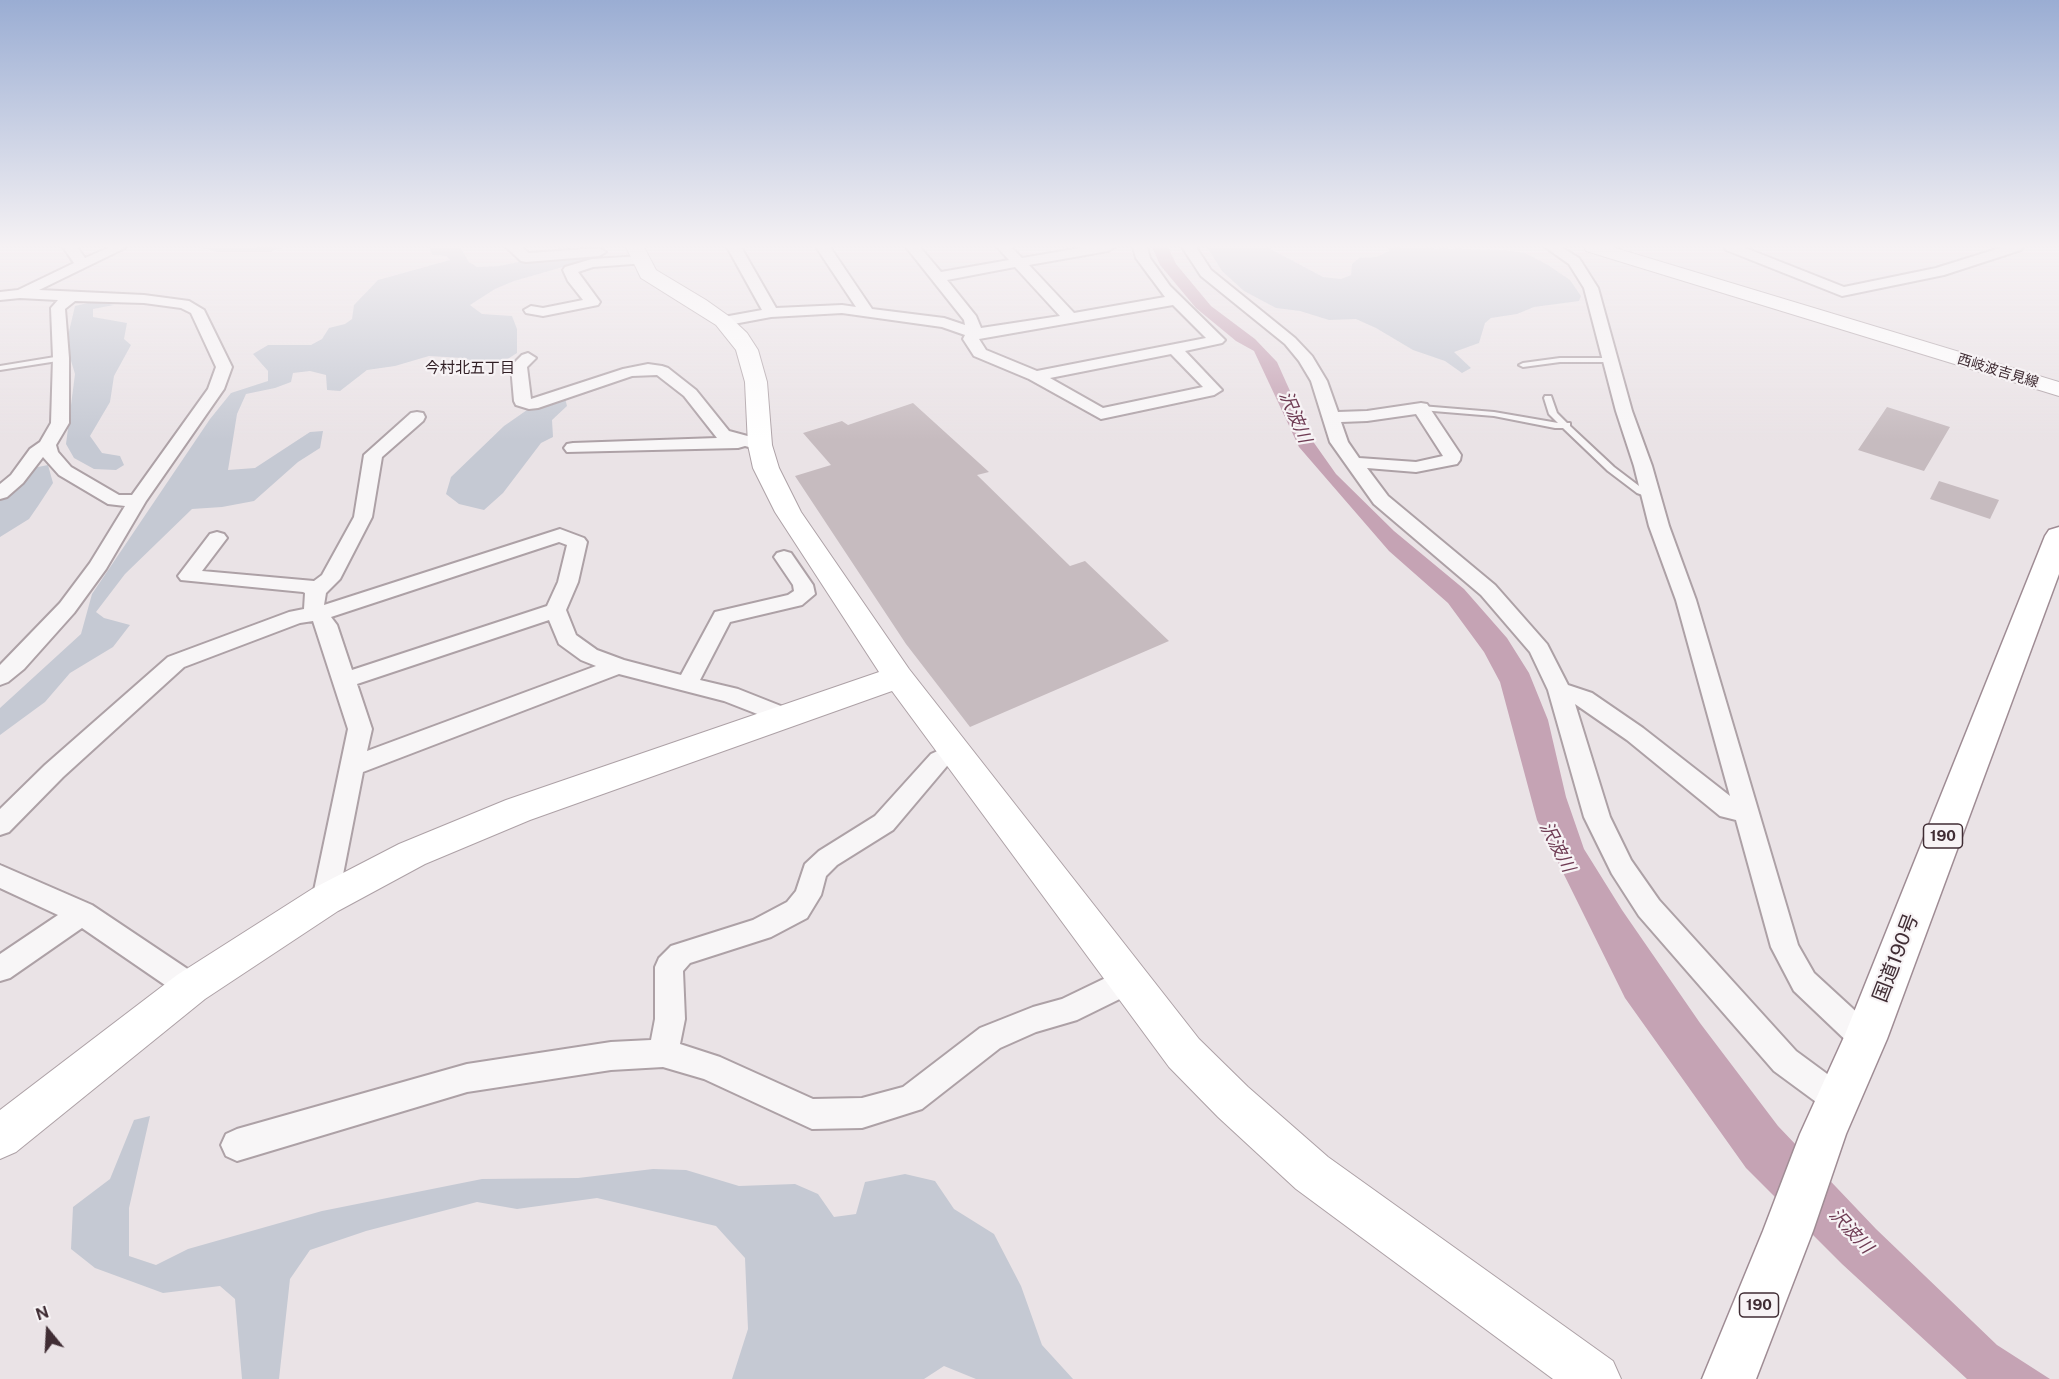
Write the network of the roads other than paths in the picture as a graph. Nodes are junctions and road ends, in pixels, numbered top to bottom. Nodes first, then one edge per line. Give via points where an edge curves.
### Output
1 (58, 311) edge
2 (198, 311) edge
3 (709, 311) edge
4 (770, 311) edge
5 (809, 311) edge
6 (857, 311) edge
7 (965, 311) edge
8 (1064, 311) edge
9 (1112, 311) edge
10 (1186, 311) edge
11 (1253, 311) edge
12 (1597, 311) edge
13 (1804, 311) edge
14 (1871, 311) edge
15 (868, 313) joint
16 (771, 314) junction
17 (1071, 319) junction
18 (723, 321) junction
19 (974, 333) junction
20 (1174, 348) junction
21 (61, 358) junction
22 (528, 358) dead end
23 (1610, 360) junction
24 (1522, 366) dead end
25 (0, 368) edge
26 (1035, 376) junction
27 (2059, 376) edge
28 (2059, 389) edge
29 (1548, 398) dead end
30 (1421, 408) junction
31 (417, 417) dead end
32 (1332, 417) junction
33 (1567, 425) junction
34 (753, 444) junction
35 (47, 445) junction
36 (573, 448) dead end
37 (1354, 464) junction
38 (0, 493) edge
39 (1651, 495) junction
40 (137, 501) junction
41 (2059, 536) edge
42 (217, 538) dead end
43 (784, 557) dead end
44 (316, 602) junction
45 (556, 610) junction
46 (618, 666) junction
47 (0, 677) edge
48 (898, 677) junction
49 (345, 680) junction
50 (687, 684) junction
51 (1560, 690) junction
52 (783, 716) junction
53 (955, 752) junction
54 (353, 766) junction
55 (1746, 812) junction
56 (0, 825) edge
57 (0, 876) edge
58 (325, 900) junction
59 (82, 913) junction
60 (0, 969) edge
61 (1128, 981) junction
62 (191, 987) junction
63 (1865, 1039) junction
64 (663, 1053) junction
65 (1831, 1117) junction
66 (0, 1137) edge
67 (237, 1145) dead end
68 (1595, 1379) edge
69 (1729, 1379) edge

1 - 21 street
2 - 40 street via 224,367 216,389
3 - 18 street
4 - 16 street
5 - 16 street
6 - 15 street
7 - 19 street
8 - 17 street
9 - 17 street
10 - 20 street via 1217,340
11 - 32 street via 1306,359
12 - 23 street
13 - 28 street, 西岐波吉見線
14 - 27 street, 西岐波吉見線
15 - 19 street via 944,323
16 - 18 street
17 - 19 street
18 - 34 street via 739,338 752,365 756,382
19 - 26 street via 971,339 980,352
20 - 26 street
20 - 26 street via 1214,390 1101,414
21 - 25 lane
21 - 35 street via 60,423
22 - 34 street via 519,366 522,401 529,404 648,369 662,372 690,393 723,435
23 - 24 lane via 1560,360
23 - 39 street
29 - 33 lane via 1553,414
30 - 32 street
30 - 33 lane
30 - 37 street via 1452,455 1451,460 1416,467
31 - 44 street via 373,455 363,518
32 - 37 street via 1339,442
33 - 39 lane via 1611,469
34 - 36 street
34 - 48 street via 784,504
35 - 38 street
35 - 40 street via 65,471 115,500
37 - 51 street via 1381,500 1488,590 1520,624 1539,649
39 - 55 street via 1686,600
40 - 47 street via 99,565 67,608
41 - 63 highway, 国道190号 / 190
42 - 44 street via 188,576 308,586
43 - 50 street via 805,594 722,618
44 - 45 street via 560,535 577,542 568,582
44 - 49 street
44 - 56 street via 274,625 176,662
45 - 46 street via 567,639 589,655
45 - 49 street
46 - 50 street
46 - 54 street
48 - 52 street
48 - 53 street
49 - 54 street via 360,729
50 - 52 street via 730,695
51 - 55 street via 1584,699 1635,734 1729,809
51 - 65 street via 1597,817 1621,867 1649,908
52 - 58 street via 518,810 411,854
53 - 61 street
53 - 64 street via 939,760 884,823 814,871 808,896 797,910 761,929 681,954 669,967 670,1018
54 - 58 street
55 - 63 street via 1782,935 1804,982
57 - 59 street
58 - 62 street
59 - 60 street
59 - 62 street
61 - 64 street via 1067,1011 990,1038 911,1099 862,1113 812,1114 709,1067
61 - 68 street via 1184,1053 1312,1173
62 - 66 street
63 - 65 highway, 国道190号 / 190
64 - 67 street via 611,1056 467,1078
65 - 69 highway, 国道190号 / 190

